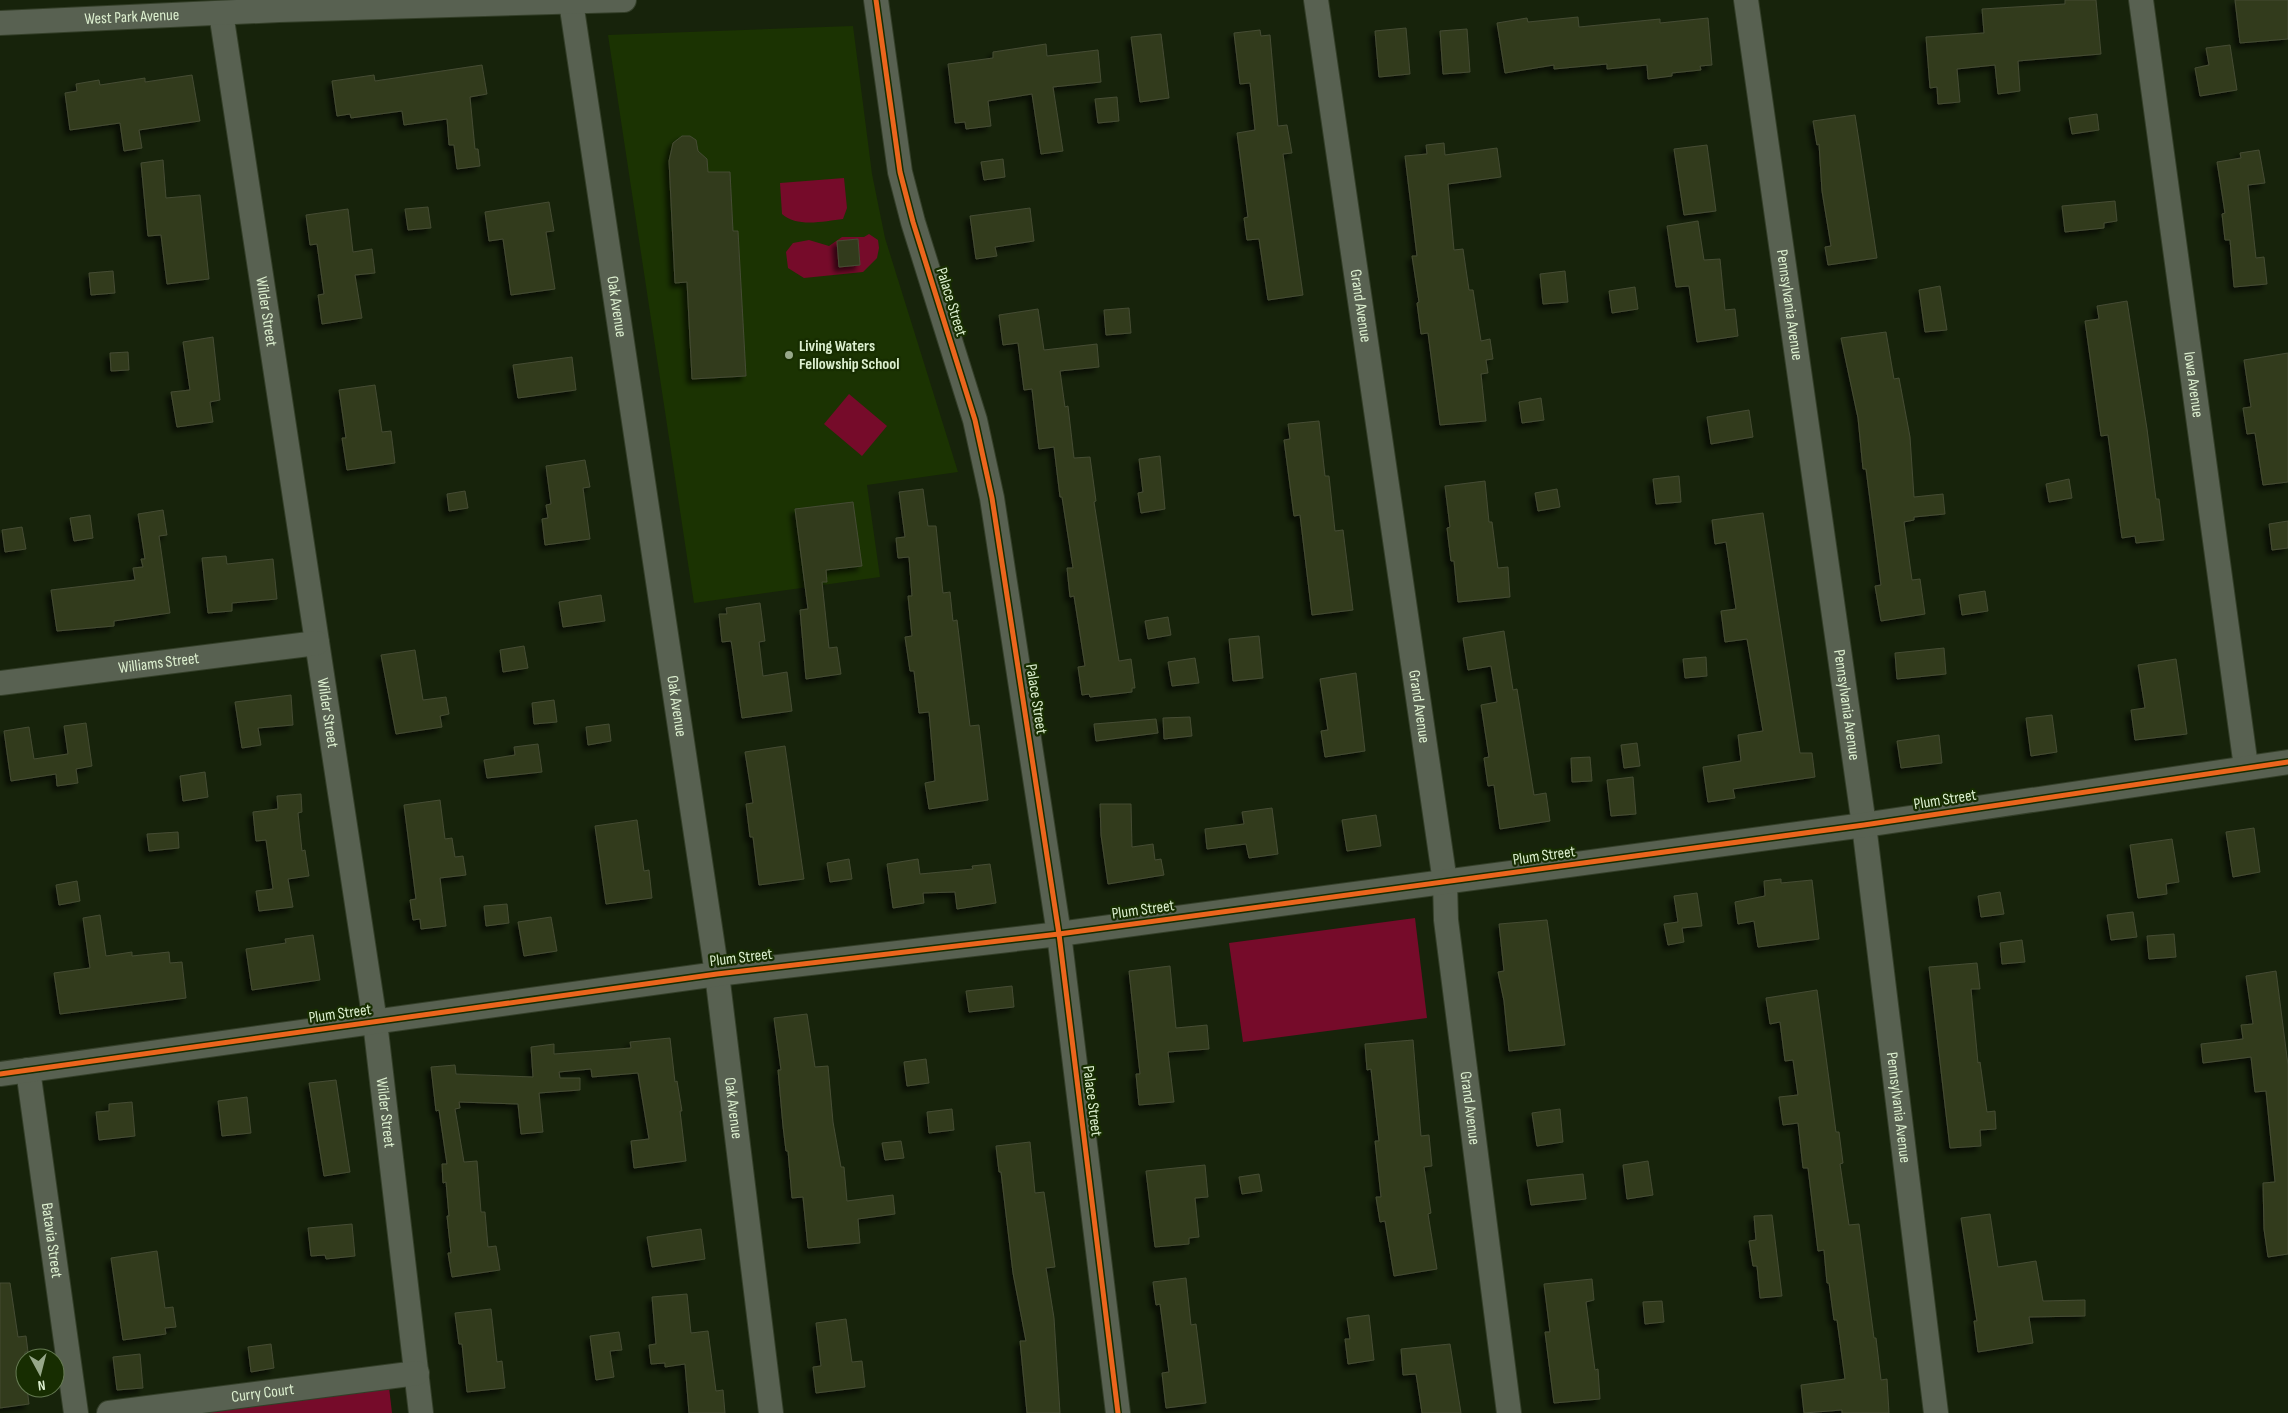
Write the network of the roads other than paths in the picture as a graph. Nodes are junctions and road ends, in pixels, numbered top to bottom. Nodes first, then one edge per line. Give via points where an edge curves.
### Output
1 (624, 0) edge
2 (876, 0) edge
3 (1316, 0) edge
4 (1746, 0) edge
5 (2141, 0) edge
6 (571, 2) junction
7 (282, 5) edge
8 (221, 13) junction
9 (0, 23) edge
10 (316, 643) junction
11 (0, 682) edge
12 (2288, 762) edge
13 (2246, 767) junction
14 (1864, 825) junction
15 (1445, 882) junction
16 (1059, 934) junction
17 (717, 974) junction
18 (374, 1022) junction
19 (28, 1070) junction
20 (0, 1074) edge
21 (417, 1373) junction
22 (76, 1413) edge
23 (109, 1413) edge
24 (422, 1413) edge
25 (771, 1413) edge
26 (1118, 1413) edge
27 (1509, 1413) edge
28 (1936, 1413) edge

1 - 6 street, West Park Avenue
2 - 16 street, Palace Street via 900,172 975,420 992,498
3 - 15 street, Grand Avenue
4 - 14 street, Pennsylvania Avenue
5 - 13 street, Iowa Avenue
6 - 7 street, West Park Avenue
6 - 17 street, Oak Avenue
7 - 8 street, West Park Avenue
8 - 9 street, West Park Avenue
8 - 10 street, Wilder Street
10 - 11 street, Williams Street
10 - 18 street, Wilder Street
12 - 13 street, Plum Street
13 - 14 street, Plum Street
14 - 15 street, Plum Street
14 - 28 street, Pennsylvania Avenue
15 - 16 street, Plum Street
15 - 27 street, Grand Avenue via 1446,920
16 - 17 street, Plum Street
16 - 26 street, Palace Street
17 - 18 street, Plum Street
17 - 25 street, Oak Avenue
18 - 19 street, Plum Street
18 - 21 street, Wilder Street
19 - 20 street, Plum Street
19 - 22 street, Batavia Street
21 - 23 street, Curry Court
21 - 24 street, Wilder Street

